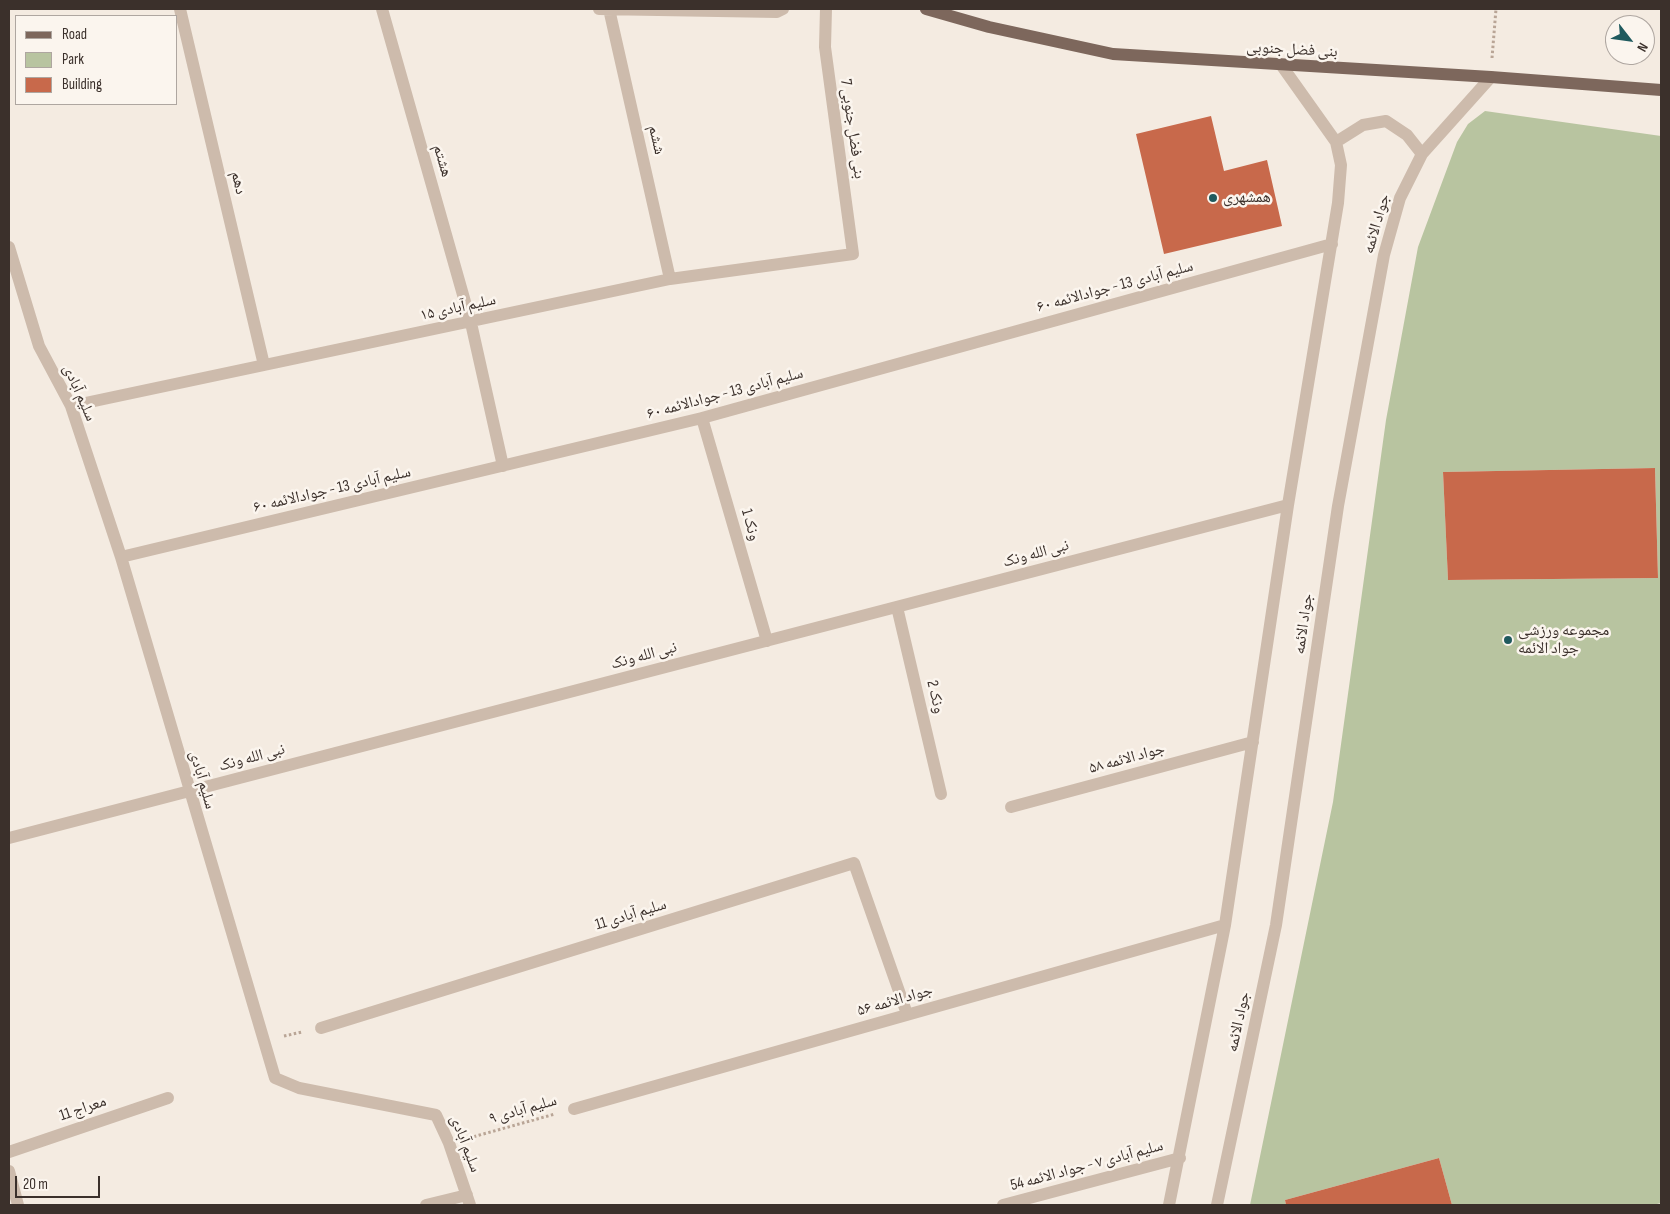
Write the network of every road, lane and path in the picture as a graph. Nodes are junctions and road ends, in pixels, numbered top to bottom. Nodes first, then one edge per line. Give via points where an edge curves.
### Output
1 (180, 9) edge
2 (382, 9) edge
3 (599, 9) edge
4 (610, 9) edge
5 (783, 9) edge
6 (826, 9) edge
7 (926, 9) edge
8 (1496, 9) edge
9 (1282, 66) junction
10 (1491, 77) junction
11 (1661, 90) edge
12 (1336, 142) junction
13 (1422, 154) junction
14 (1332, 244) junction
15 (9, 246) edge
16 (853, 254) joint
17 (670, 279) junction
18 (471, 322) junction
19 (264, 366) junction
20 (71, 406) junction
21 (702, 418) junction
22 (503, 466) junction
23 (1288, 505) junction
24 (121, 557) junction
25 (896, 607) junction
26 (767, 641) junction
27 (1252, 742) junction
28 (188, 791) junction
29 (941, 794) dead end
30 (1011, 807) dead end
31 (9, 838) edge
32 (1225, 925) junction
33 (907, 1014) junction
34 (321, 1028) joint
35 (264, 1041) junction
36 (168, 1098) dead end
37 (574, 1109) joint
38 (450, 1143) junction
39 (9, 1152) edge
40 (1180, 1158) junction
41 (9, 1171) edge
42 (468, 1200) edge
43 (18, 1205) edge
44 (426, 1205) edge
45 (1003, 1205) edge
46 (1169, 1205) edge
47 (1217, 1205) edge

1 - 19 street, دهم
2 - 18 street, هشتم
3 - 4 street
4 - 5 street via 777,12
4 - 17 street, ششم
6 - 16 street, بنی فضل جنوبی 7 via 825,47
7 - 9 main road, بنی فضل جنوبی via 1112,54
8 - 10 path
9 - 10 main road, بنی فضل جنوبی
9 - 12 street, جواد الائمه
10 - 11 main road, بنی فضل جنوبی
10 - 13 street, جواد الائمه
12 - 13 street via 1364,125 1386,121 1407,135
12 - 14 street, جواد الائمه via 1341,165
13 - 47 street, جواد الائمه via 1400,198 1384,255 1338,506 1276,925
14 - 21 street, سلیم آبادی 13 - جوادالائمه ۶۰
14 - 23 street, جواد الائمه
15 - 20 street, سلیم آبادی via 39,346
16 - 17 street, سلیم آبادی ۱۵
17 - 18 street, سلیم آبادی ۱۵
18 - 19 street, سلیم آبادی ۱۵
18 - 22 street, هشتم
19 - 20 street, سلیم آبادی ۱۵
20 - 24 street, سلیم آبادی
21 - 22 street, سلیم آبادی 13 - جوادالائمه ۶۰
21 - 26 street, ونک 1
22 - 24 street, سلیم آبادی 13 - جوادالائمه ۶۰
23 - 25 street, نبی الله ونک
23 - 27 street, جواد الائمه
24 - 28 street, سلیم آبادی
25 - 26 street, نبی الله ونک
25 - 29 street, ونک 2
26 - 28 street, نبی الله ونک
27 - 30 street, جواد الائمه ۵۸
27 - 32 street, جواد الائمه
28 - 31 street, نبی الله ونک
28 - 35 street, سلیم آبادی
32 - 33 street, جواد الائمه ۵۶
32 - 40 street, جواد الائمه
33 - 34 street, سلیم آبادی 11 via 854,863
33 - 37 street, جواد الائمه ۵۶
34 - 35 path
35 - 38 street, سلیم آبادی via 275,1078 299,1088 436,1115
36 - 39 street, معراج 11
37 - 38 path, سلیم آبادی ۹
38 - 42 street, سلیم آبادی
40 - 45 street, سلیم آبادی ۷ - جواد الائمه 54
40 - 46 street, جواد الائمه
41 - 43 street
42 - 44 street

